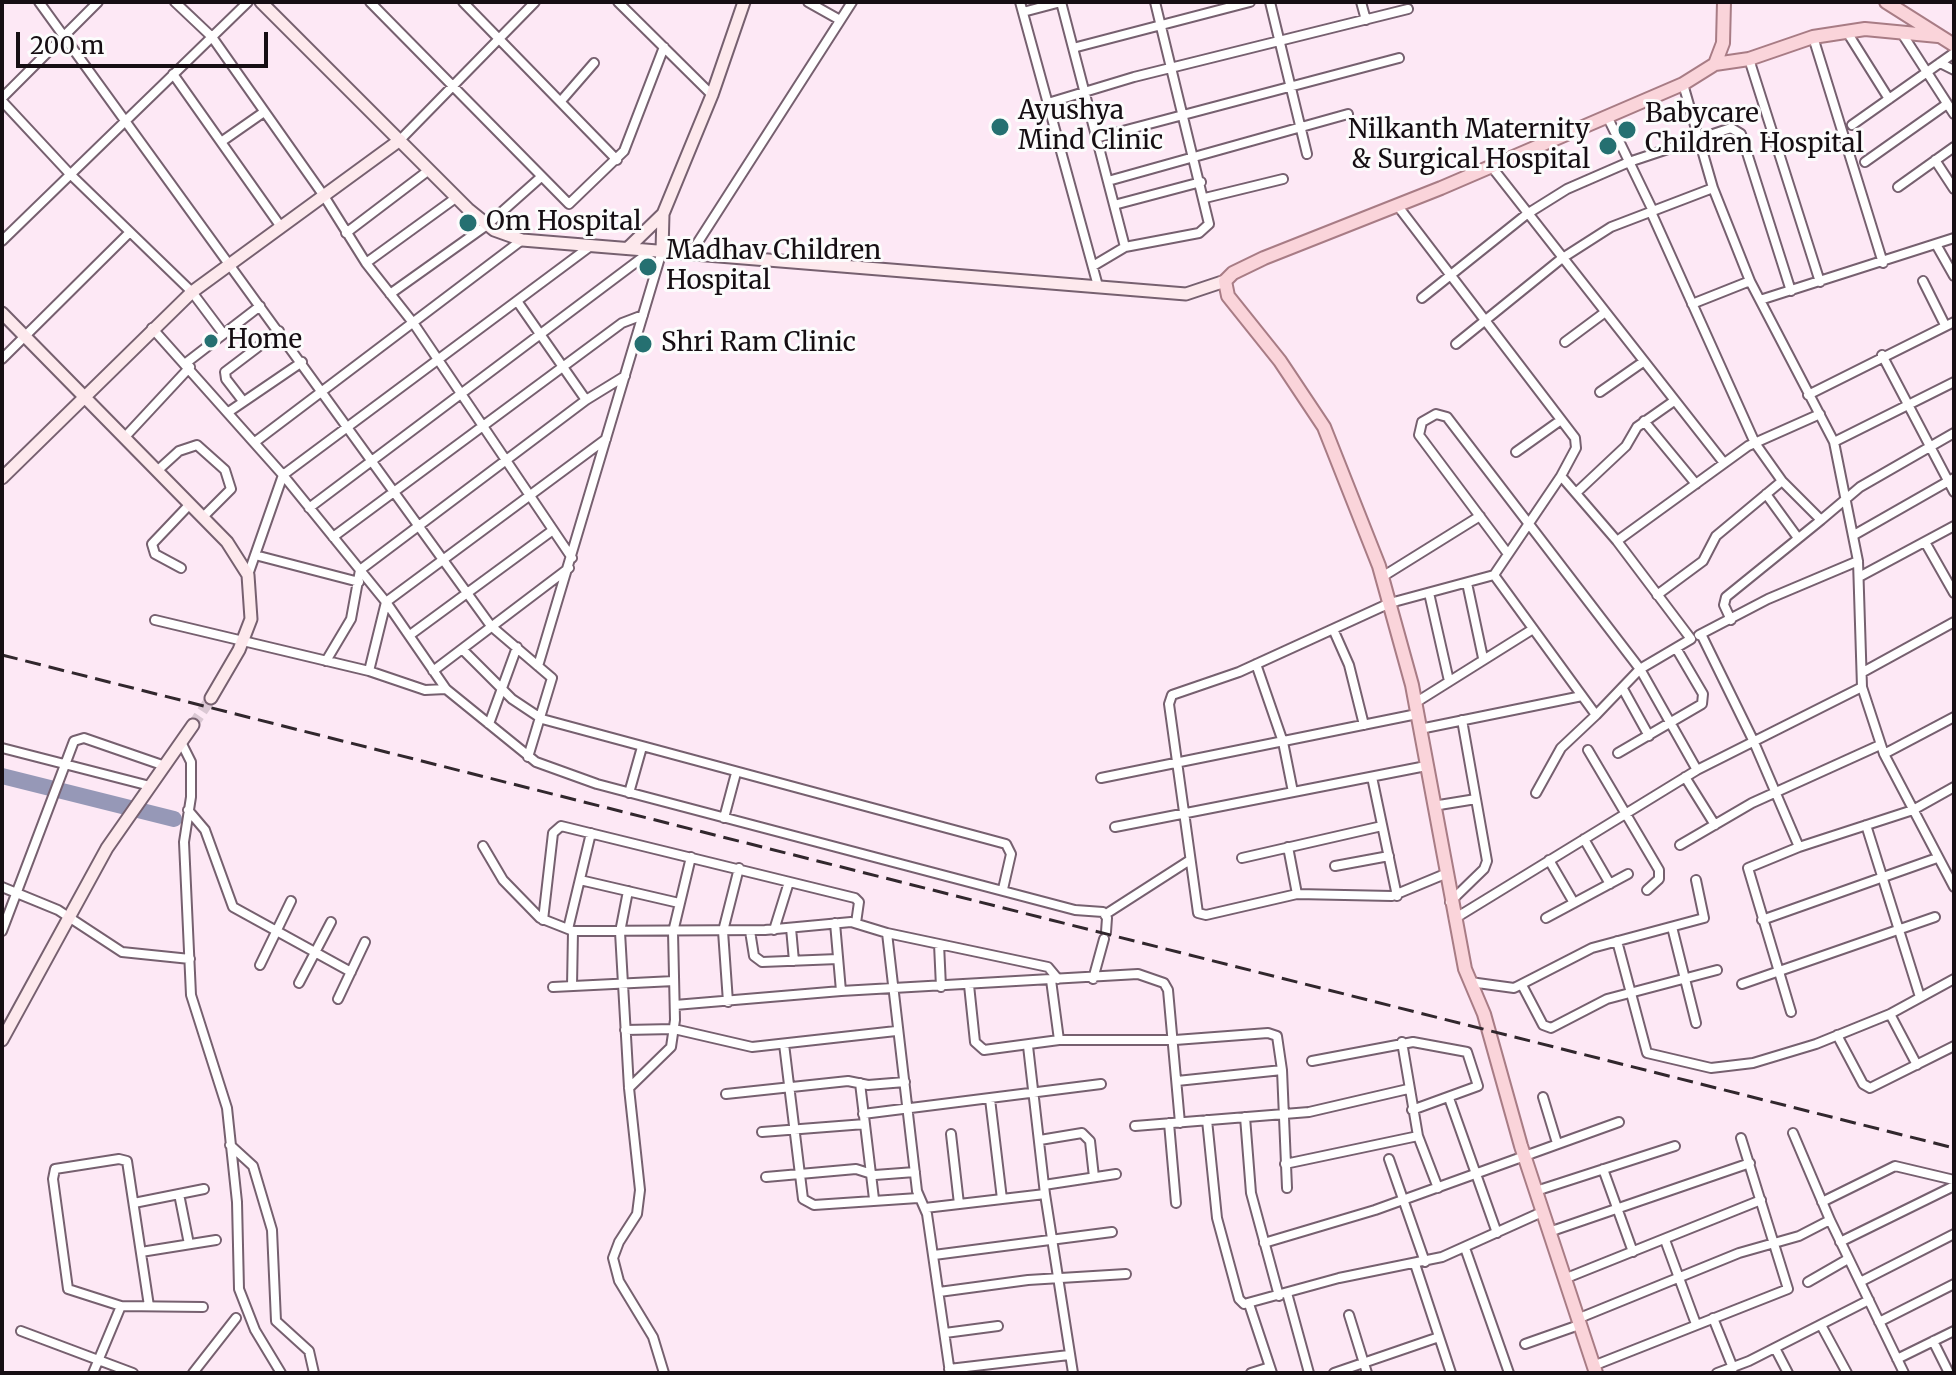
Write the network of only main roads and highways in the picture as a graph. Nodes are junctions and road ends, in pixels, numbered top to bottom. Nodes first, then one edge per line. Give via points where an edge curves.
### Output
1 (1724, 2) edge
2 (1886, 2) edge
3 (1938, 36) junction
4 (1954, 45) edge
5 (1715, 64) junction
6 (1594, 1369) edge

1 - 5 main road via 1723,43
2 - 3 main road
3 - 4 main road
3 - 5 main road via 1865,29 1813,37 1749,59
5 - 6 main road via 1683,84 1264,258 1225,281 1228,296 1289,372 1324,427 1382,577 1416,709 1469,982 1484,1014

